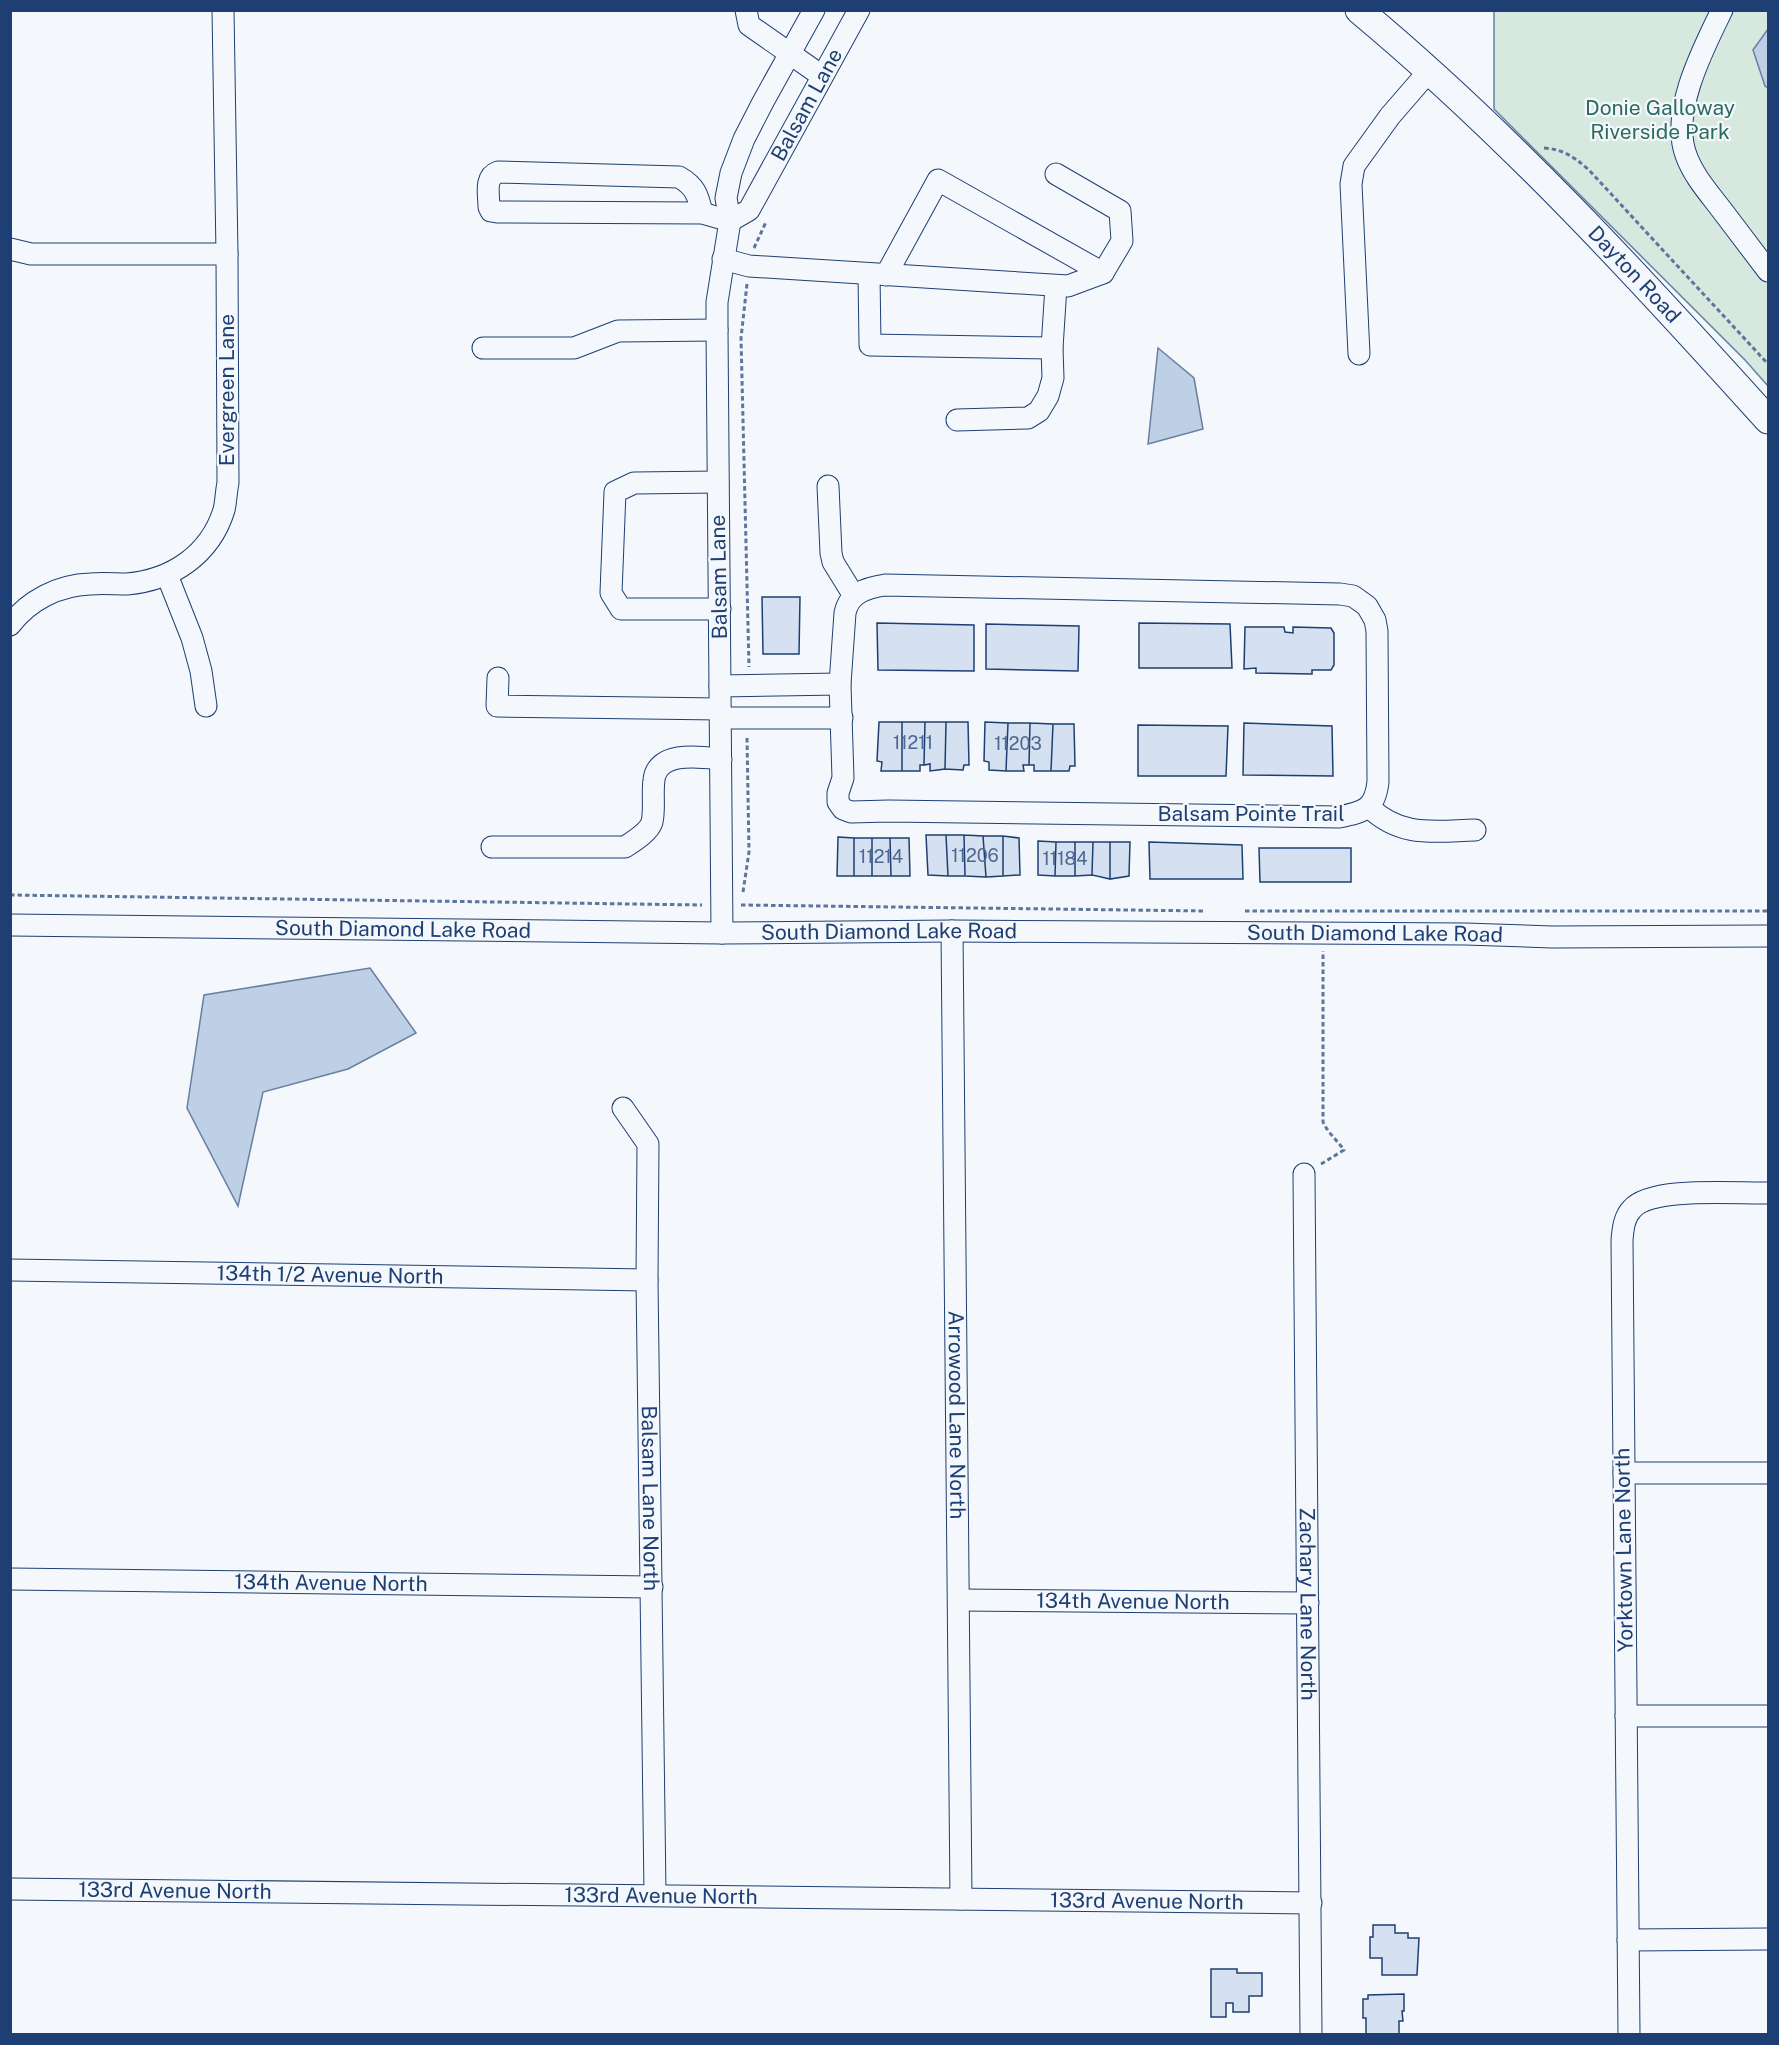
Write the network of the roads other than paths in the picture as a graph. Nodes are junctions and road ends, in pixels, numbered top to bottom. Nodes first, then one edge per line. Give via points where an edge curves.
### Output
1 (223, 10) edge
2 (746, 10) edge
3 (814, 10) edge
4 (859, 10) edge
5 (1359, 10) edge
6 (1722, 10) edge
7 (790, 54) junction
8 (1429, 72) junction
9 (822, 76) junction
10 (1056, 174) dead end
11 (702, 213) junction
12 (730, 221) junction
13 (10, 249) edge
14 (227, 254) junction
15 (723, 259) junction
16 (1768, 271) edge
17 (1103, 273) junction
18 (877, 274) junction
19 (1056, 285) junction
20 (717, 330) junction
21 (483, 348) dead end
22 (1052, 348) junction
23 (1359, 354) dead end
24 (1765, 408) edge
25 (957, 420) dead end
26 (718, 482) junction
27 (828, 486) dead end
28 (167, 575) junction
29 (854, 596) junction
30 (720, 609) junction
31 (10, 625) edge
32 (498, 678) dead end
33 (840, 684) junction
34 (720, 686) junction
35 (206, 706) dead end
36 (721, 713) junction
37 (842, 718) junction
38 (721, 759) junction
39 (1369, 807) junction
40 (1475, 830) dead end
41 (492, 847) dead end
42 (10, 925) edge
43 (952, 931) junction
44 (722, 933) junction
45 (1768, 936) edge
46 (623, 1108) dead end
47 (1304, 1174) road end
48 (1768, 1193) edge
49 (10, 1270) edge
50 (647, 1280) junction
51 (1624, 1473) junction
52 (1768, 1473) edge
53 (10, 1579) edge
54 (652, 1587) junction
55 (959, 1600) junction
56 (1308, 1603) junction
57 (1626, 1716) junction
58 (1768, 1716) edge
59 (10, 1889) edge
60 (655, 1894) junction
61 (960, 1899) junction
62 (1311, 1903) junction
63 (1768, 1939) edge
64 (1628, 1940) junction
65 (1311, 2034) edge
66 (1629, 2034) edge

1 - 14 street, Evergreen Lane
2 - 7 street via 749,25
3 - 7 street, Balsam Lane
4 - 9 street, Balsam Lane
5 - 8 main road, Dayton Road
6 - 16 street via 1696,64 1688,95 1682,124 1685,154 1698,180
7 - 9 street
7 - 12 street, Balsam Lane via 744,139 731,173 726,198
8 - 23 street via 1390,116 1354,166
8 - 24 main road, Dayton Road via 1577,212
9 - 12 street, Balsam Lane via 749,210
10 - 17 street via 1120,211 1122,241
11 - 11 street via 497,212 489,207 489,179 498,172 679,177 698,194
11 - 12 street
12 - 15 street, Balsam Lane
13 - 14 street via 31,254
14 - 28 street, Evergreen Lane via 228,483 224,509 214,534 197,554
15 - 18 street via 749,267
15 - 20 street, Balsam Lane
17 - 18 street via 938,180
17 - 19 street via 1068,286
18 - 19 street
18 - 22 street via 870,345
19 - 22 street
20 - 21 street via 618,331 574,348
20 - 26 street, Balsam Lane
22 - 25 street via 1053,378 1039,411 1028,418
26 - 30 street, Balsam Lane
26 - 30 street via 634,483 615,492 611,593 621,609
27 - 29 street via 833,562
28 - 31 street, Evergreen Lane via 127,584 61,588 36,600
28 - 35 street via 192,638
29 - 33 street, Balsam Pointe Trail via 846,605
29 - 39 street, Balsam Pointe Trail via 885,585 1353,596 1372,614 1378,639 1378,782
30 - 34 street, Balsam Lane
32 - 36 street via 497,706
33 - 34 street
33 - 37 street, Balsam Pointe Trail
34 - 36 street, Balsam Lane
36 - 37 street via 746,718
36 - 38 street, Balsam Lane
37 - 39 street, Balsam Pointe Trail via 843,778 837,797 840,806 851,812 1339,817
38 - 41 street via 681,756 663,764 654,776 651,823 625,847
38 - 44 street, Balsam Lane via 732,905
39 - 40 street via 1386,822 1406,829
42 - 44 street, South Diamond Lake Road
43 - 44 street, South Diamond Lake Road
43 - 45 street, South Diamond Lake Road
43 - 55 street, Arrowood Lane North
46 - 50 street, Balsam Lane North via 648,1144
47 - 56 street, Zachary Lane North
48 - 51 street, Yorktown Lane North via 1663,1194 1645,1199 1631,1209 1622,1240
49 - 50 street, 134th 1/2 Avenue North
50 - 54 street, Balsam Lane North
51 - 52 street
51 - 57 street, Yorktown Lane North
53 - 54 street, 134th Avenue North
54 - 60 street, Balsam Lane North
55 - 56 street, 134th Avenue North
55 - 61 street, Arrowood Lane North
56 - 62 street, Zachary Lane North
57 - 58 street
57 - 64 street, Yorktown Lane North
59 - 60 street, 133rd Avenue North
60 - 61 street, 133rd Avenue North
61 - 62 street, 133rd Avenue North
62 - 65 street, Zachary Lane North
63 - 64 street
64 - 66 street, Yorktown Lane North

